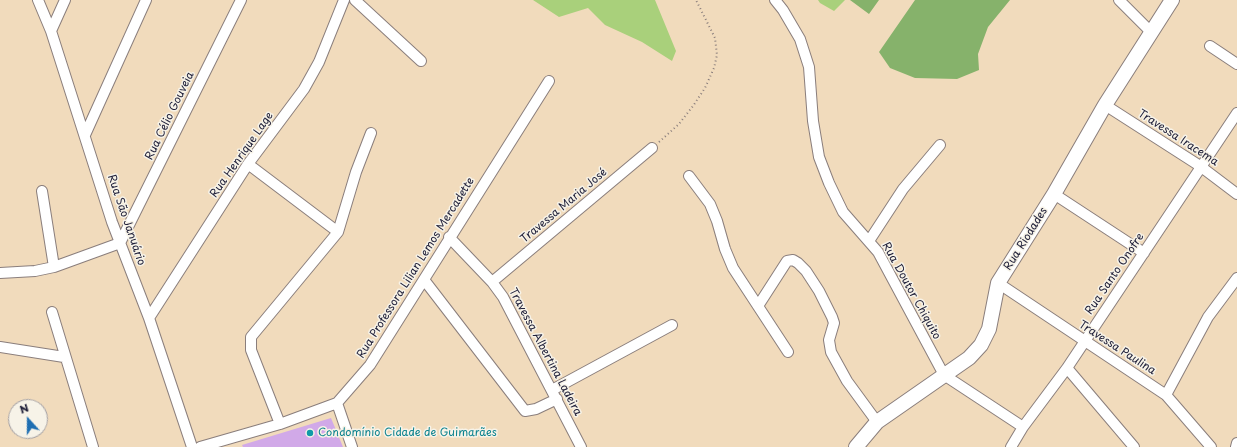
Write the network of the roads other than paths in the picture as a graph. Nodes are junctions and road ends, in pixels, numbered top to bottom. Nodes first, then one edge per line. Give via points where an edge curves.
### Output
1 (38, 0) edge
2 (65, 0) edge
3 (146, 0) edge
4 (241, 0) edge
5 (344, 0) edge
6 (355, 0) edge
7 (775, 0) edge
8 (1119, 0) edge
9 (1172, 0) edge
10 (51, 31) junction
11 (1150, 32) junction
12 (1210, 46) dead end
13 (421, 61) dead end
14 (1237, 64) edge
15 (549, 81) dead end
16 (1105, 105) junction
17 (1237, 113) edge
18 (371, 133) dead end
19 (85, 135) junction
20 (940, 144) dead end
21 (652, 148) road end
22 (248, 164) junction
23 (1200, 166) junction
24 (690, 176) dead end
25 (42, 191) dead end
26 (1054, 194) junction
27 (1237, 194) edge
28 (338, 232) junction
29 (449, 237) junction
30 (869, 241) junction
31 (120, 244) junction
32 (1144, 253) junction
33 (54, 267) junction
34 (0, 273) edge
35 (1237, 278) edge
36 (425, 281) junction
37 (492, 282) junction
38 (998, 283) junction
39 (758, 306) junction
40 (52, 312) dead end
41 (149, 318) junction
42 (672, 325) dead end
43 (1084, 342) junction
44 (0, 347) edge
45 (788, 352) dead end
46 (64, 356) junction
47 (1067, 368) junction
48 (944, 375) junction
49 (552, 390) junction
50 (1166, 395) junction
51 (557, 399) junction
52 (337, 403) junction
53 (877, 422) junction
54 (280, 424) junction
55 (1023, 427) junction
56 (1237, 443) edge
57 (861, 445) edge
58 (93, 447) edge
59 (192, 447) edge
60 (200, 447) edge
61 (352, 447) edge
62 (581, 447) edge
63 (1011, 447) edge
64 (1134, 447) edge
65 (1211, 447) edge
66 (1236, 447) edge

1 - 10 street, Rua São Januário
2 - 10 street
3 - 19 street
4 - 31 street, Rua Célio Gouveia
5 - 22 street, Rua Henrique Lage via 319,62 304,88
6 - 13 street
7 - 30 street, Rua Doutor Chiquito via 800,39 809,67 813,121 819,157 828,184 843,212
8 - 11 street
9 - 11 street, Rua Riodades
10 - 19 street, Rua São Januário
11 - 16 street, Rua Riodades
12 - 14 street
15 - 29 street, Rua Professora Lilian Lemos Mercadette
16 - 23 street, Travessa Iracema
16 - 26 street, Rua Riodades
17 - 23 street, Rua Santo Onofre
18 - 28 street
19 - 31 street, Rua São Januário
20 - 30 street via 903,189
21 - 37 street, Travessa Maria José
22 - 28 street
22 - 41 street, Rua Henrique Lage
23 - 27 street, Travessa Iracema
23 - 32 street, Rua Santo Onofre
24 - 39 street via 710,204 733,268
25 - 33 street
26 - 32 street
26 - 38 street, Rua Riodades
28 - 54 street via 251,337 253,356
29 - 36 street, Rua Professora Lilian Lemos Mercadette
29 - 37 street, Travessa Albertina Ladeira
30 - 48 street, Rua Doutor Chiquito via 878,252
31 - 33 street
31 - 41 street, Rua São Januário
32 - 43 street, Rua Santo Onofre
33 - 34 street
35 - 50 street via 1208,317
36 - 51 street via 525,411
36 - 52 street, Rua Professora Lilian Lemos Mercadette via 370,365
37 - 49 street, Travessa Albertina Ladeira via 503,297
38 - 43 street, Travessa Paulina
38 - 48 street, Rua Riodades via 989,329 981,345
39 - 45 street
39 - 53 street via 787,261 793,260 806,270 834,323 828,345 831,352 847,381
40 - 46 street
41 - 59 street, Rua São Januário
42 - 49 street
43 - 47 street, Rua Santo Onofre
43 - 50 street, Travessa Paulina
44 - 46 street
46 - 58 street
47 - 55 street, Rua Santo Onofre
47 - 64 street
48 - 53 street, Rua Riodades
48 - 55 street
49 - 51 street, Travessa Albertina Ladeira
50 - 65 street, Travessa Paulina
51 - 62 street, Travessa Albertina Ladeira
52 - 54 street, Rua Professora Lilian Lemos Mercadette
52 - 61 street
53 - 57 street, Rua Riodades
54 - 60 street, Rua Professora Lilian Lemos Mercadette
55 - 63 street, Rua Santo Onofre
56 - 66 street

